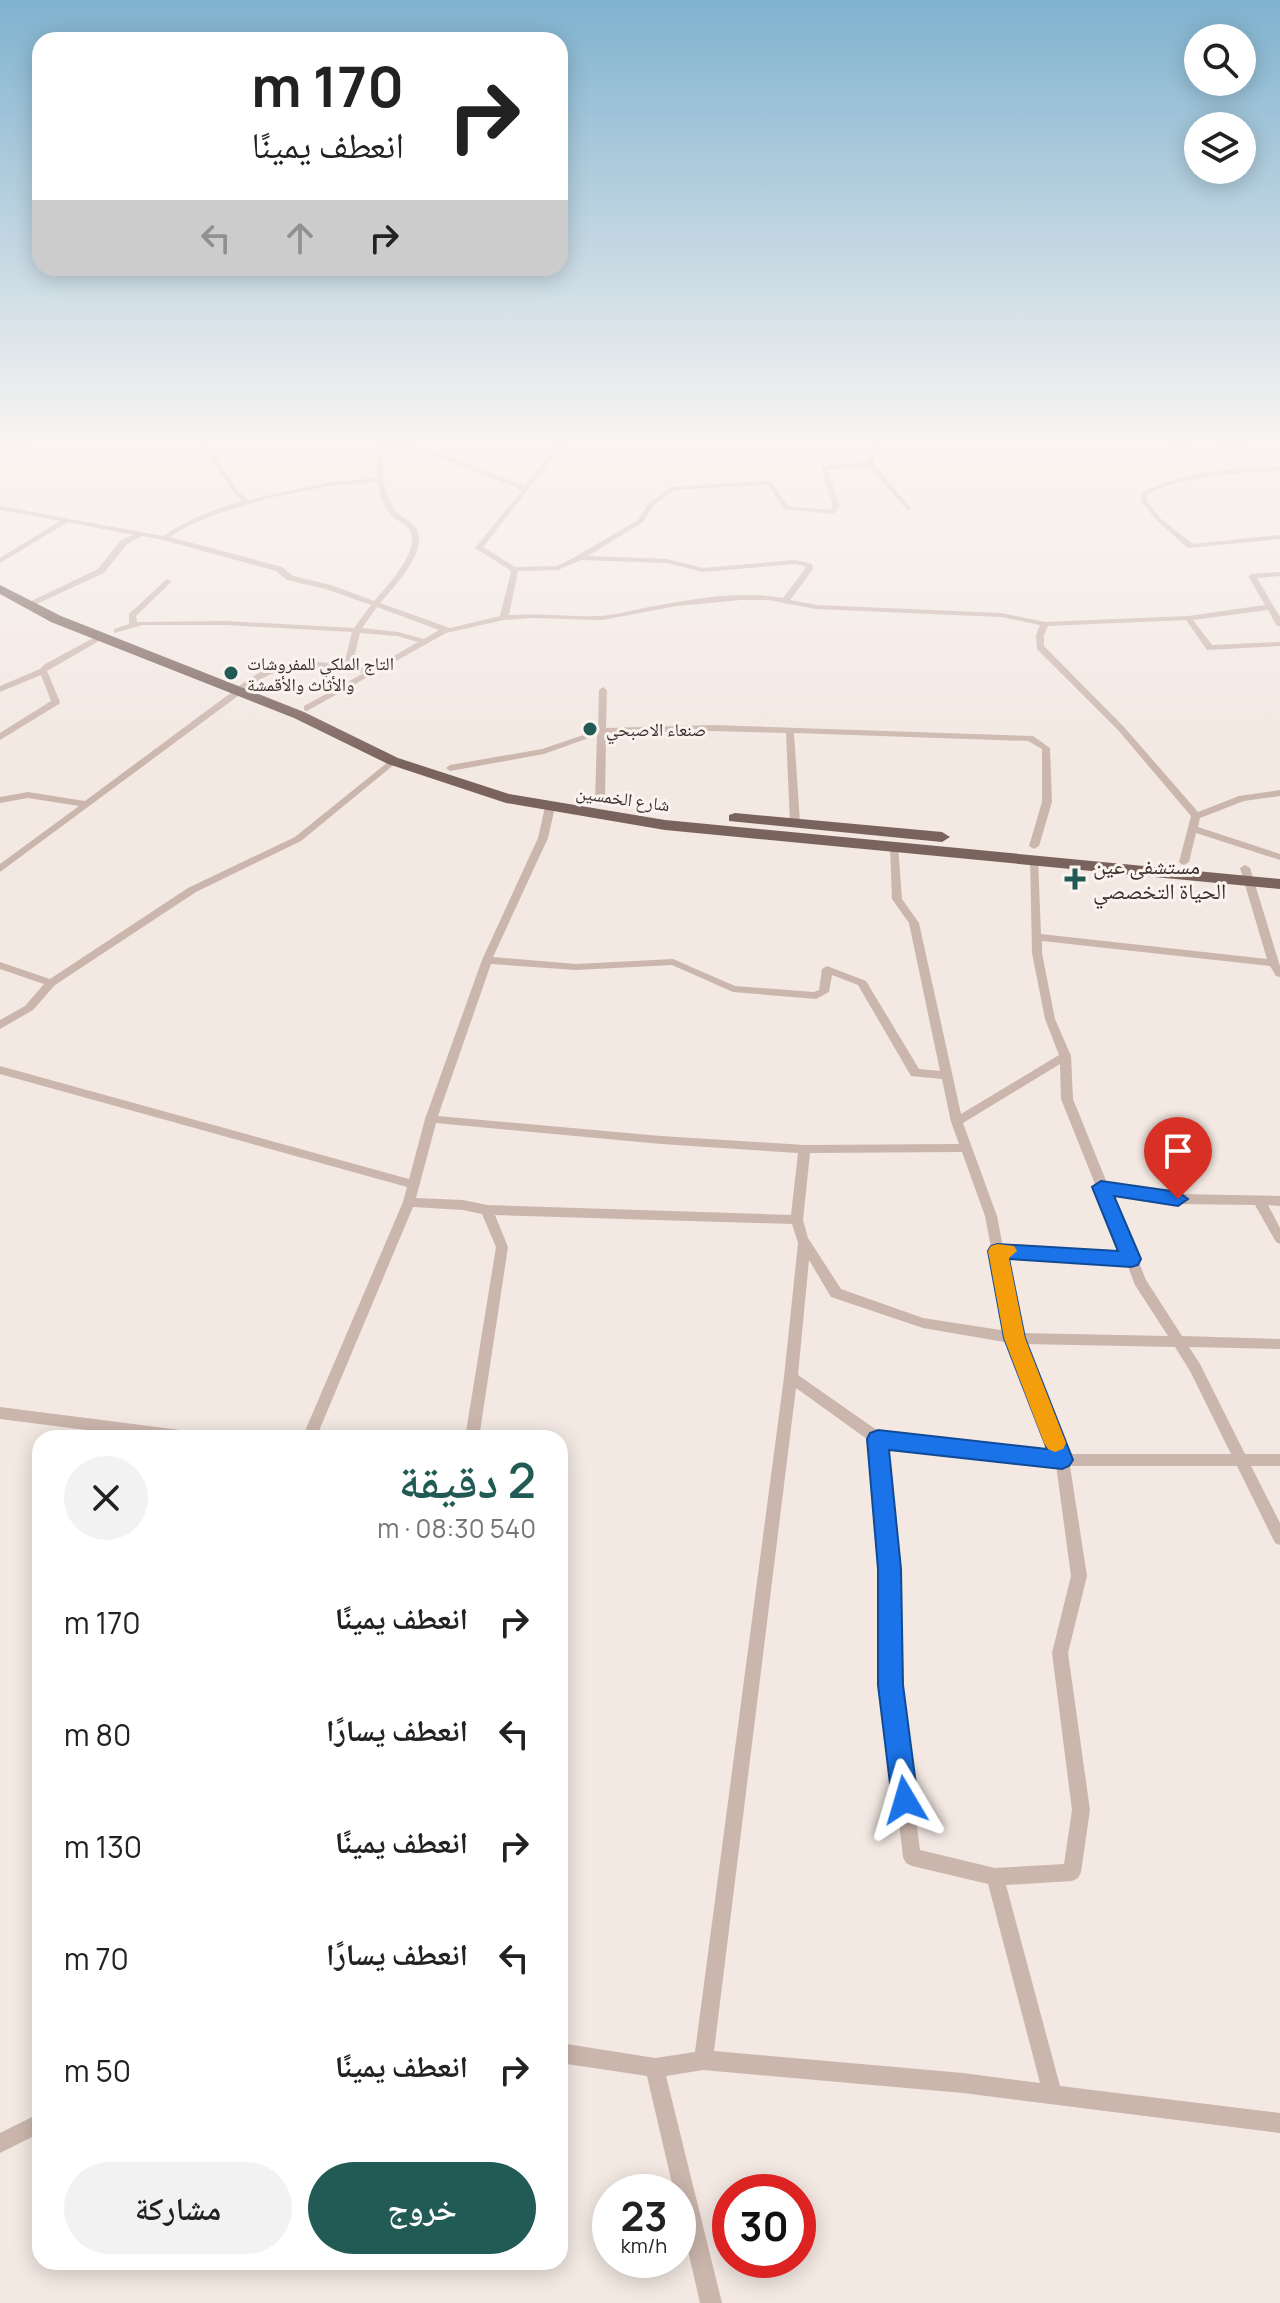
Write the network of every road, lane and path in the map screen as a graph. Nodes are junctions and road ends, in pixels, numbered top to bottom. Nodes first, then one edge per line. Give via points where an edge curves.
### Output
1 (19, 549) edge
2 (118, 549) edge
3 (207, 549) edge
4 (412, 549) edge
5 (481, 549) edge
6 (593, 549) edge
7 (578, 558) junction
8 (0, 561) edge
9 (513, 569) junction
10 (1280, 574) edge
11 (0, 575) edge
12 (167, 581) dead end
13 (0, 589) edge
14 (36, 601) junction
15 (784, 602) junction
16 (375, 603) junction
17 (1270, 607) junction
18 (504, 618) junction
19 (1188, 618) junction
20 (1045, 624) junction
21 (1280, 624) edge
22 (356, 631) junction
23 (443, 631) junction
24 (119, 634) junction
25 (423, 641) junction
26 (1280, 644) edge
27 (347, 668) junction
28 (43, 671) junction
29 (370, 671) junction
30 (243, 686) junction
31 (0, 689) edge
32 (603, 690) dead end
33 (307, 708) junction
34 (602, 731) junction
35 (790, 733) junction
36 (0, 737) edge
37 (393, 761) junction
38 (450, 768) junction
39 (512, 792) junction
40 (1280, 793) edge
41 (0, 800) edge
42 (600, 802) junction
43 (87, 804) junction
44 (550, 807) junction
45 (1196, 816) junction
46 (795, 823) junction
47 (1193, 829) junction
48 (946, 844) junction
49 (895, 847) junction
50 (1033, 853) junction
51 (1280, 857) edge
52 (1184, 862) junction
53 (0, 869) edge
54 (1280, 871) edge
55 (1246, 874) junction
56 (1280, 884) edge
57 (1036, 937) junction
58 (487, 960) junction
59 (1273, 963) junction
60 (0, 965) edge
61 (1280, 974) edge
62 (51, 983) junction
63 (0, 1025) edge
64 (1065, 1056) junction
65 (0, 1070) edge
66 (947, 1075) junction
67 (431, 1119) junction
68 (957, 1122) junction
69 (966, 1148) junction
70 (804, 1149) junction
71 (414, 1185) junction
72 (1101, 1187) junction
73 (1259, 1201) junction
74 (1280, 1201) edge
75 (409, 1202) junction
76 (487, 1210) junction
77 (797, 1220) junction
78 (1280, 1239) edge
79 (804, 1243) junction
80 (997, 1251) junction
81 (1131, 1259) junction
82 (1015, 1338) junction
83 (1180, 1342) junction
84 (1280, 1344) edge
85 (791, 1377) junction
86 (0, 1413) edge
87 (133, 1430) edge
88 (312, 1430) edge
89 (473, 1430) edge
90 (878, 1439) junction
91 (1062, 1460) junction
92 (1280, 1460) edge
93 (1240, 1461) junction
94 (1280, 1538) edge
95 (995, 1877) junction
96 (568, 2054) edge
97 (703, 2060) junction
98 (655, 2068) junction
99 (1053, 2094) junction
100 (1280, 2123) edge
101 (32, 2127) edge
102 (0, 2143) edge
103 (711, 2303) edge

1 - 8 street
2 - 14 street via 101,571
3 - 16 street
4 - 16 street via 385,597
5 - 9 street
6 - 7 street
7 - 9 street via 558,568
7 - 15 street via 667,561 703,570 808,564
9 - 18 street
10 - 17 street via 1252,576
11 - 14 main road, شارع الخمسين
12 - 24 street
13 - 14 main road, شارع الخمسين
14 - 24 main road, شارع الخمسين via 56,619
15 - 18 street via 741,598 602,618
15 - 20 street via 1001,615
16 - 22 street
16 - 23 street
17 - 19 street
17 - 21 street
18 - 23 street
19 - 20 street
19 - 26 street via 1210,648
20 - 45 street via 1040,647 1145,751
22 - 24 street via 226,623
22 - 25 street
22 - 27 street
23 - 25 street
24 - 28 street
24 - 30 main road, شارع الخمسين
25 - 29 street
27 - 29 street
27 - 30 street via 286,664
28 - 31 street
28 - 36 street via 56,702
29 - 33 street
30 - 33 main road, شارع الخمسين
30 - 37 main road, شارع الخمسين
30 - 43 street
32 - 34 street
33 - 38 main road, شارع الخمسين
34 - 35 street via 713,728
34 - 38 street via 544,751
34 - 42 street
35 - 46 street
35 - 50 street via 957,734 1042,743 1047,802
37 - 39 main road, شارع الخمسين
37 - 62 street via 298,839 192,890
38 - 39 main road, شارع الخمسين
39 - 42 main road, شارع الخمسين
39 - 44 main road, شارع الخمسين
40 - 45 street via 1242,798
41 - 43 street via 28,795
42 - 46 main road, شارع الخمسين
43 - 53 street
44 - 49 main road, شارع الخمسين via 665,825
44 - 58 street via 543,838
45 - 47 street
46 - 48 main road, شارع الخمسين
47 - 51 street
47 - 52 street
48 - 49 main road, شارع الخمسين
48 - 50 main road, شارع الخمسين
49 - 66 street via 897,899 914,923
50 - 52 main road, شارع الخمسين
50 - 55 main road, شارع الخمسين
50 - 57 street
52 - 55 main road, شارع الخمسين
54 - 55 main road, شارع الخمسين
55 - 56 main road, شارع الخمسين
55 - 59 street
57 - 59 street
57 - 64 street via 1050,1019
58 - 66 street via 576,967 673,962 733,989 816,996 824,992 827,969 862,983 915,1073
58 - 67 street
59 - 61 street
60 - 62 street
62 - 63 street via 29,1008
64 - 68 street
64 - 72 street via 1067,1099
65 - 71 street
66 - 68 street
67 - 70 street
67 - 71 street
68 - 69 street
69 - 70 street
69 - 80 street via 991,1216
70 - 77 street
71 - 75 street
72 - 73 street via 1178,1199
72 - 81 street
73 - 74 street
73 - 78 street
75 - 76 street
75 - 88 street
76 - 77 street
76 - 89 street via 502,1247
77 - 79 street
79 - 82 street via 836,1293 923,1323
79 - 85 street
80 - 81 street
80 - 82 street
81 - 83 street
82 - 83 street
82 - 91 street
83 - 84 street
83 - 93 street
85 - 90 street
85 - 97 street
86 - 87 street
90 - 91 street
90 - 95 street via 889,1569 891,1685 912,1857
91 - 93 street
91 - 95 street via 1079,1576 1060,1653 1081,1810 1072,1872
92 - 93 street
93 - 94 street
95 - 99 street
96 - 98 street
97 - 98 street
97 - 99 street
98 - 103 street
99 - 100 street
101 - 102 street

